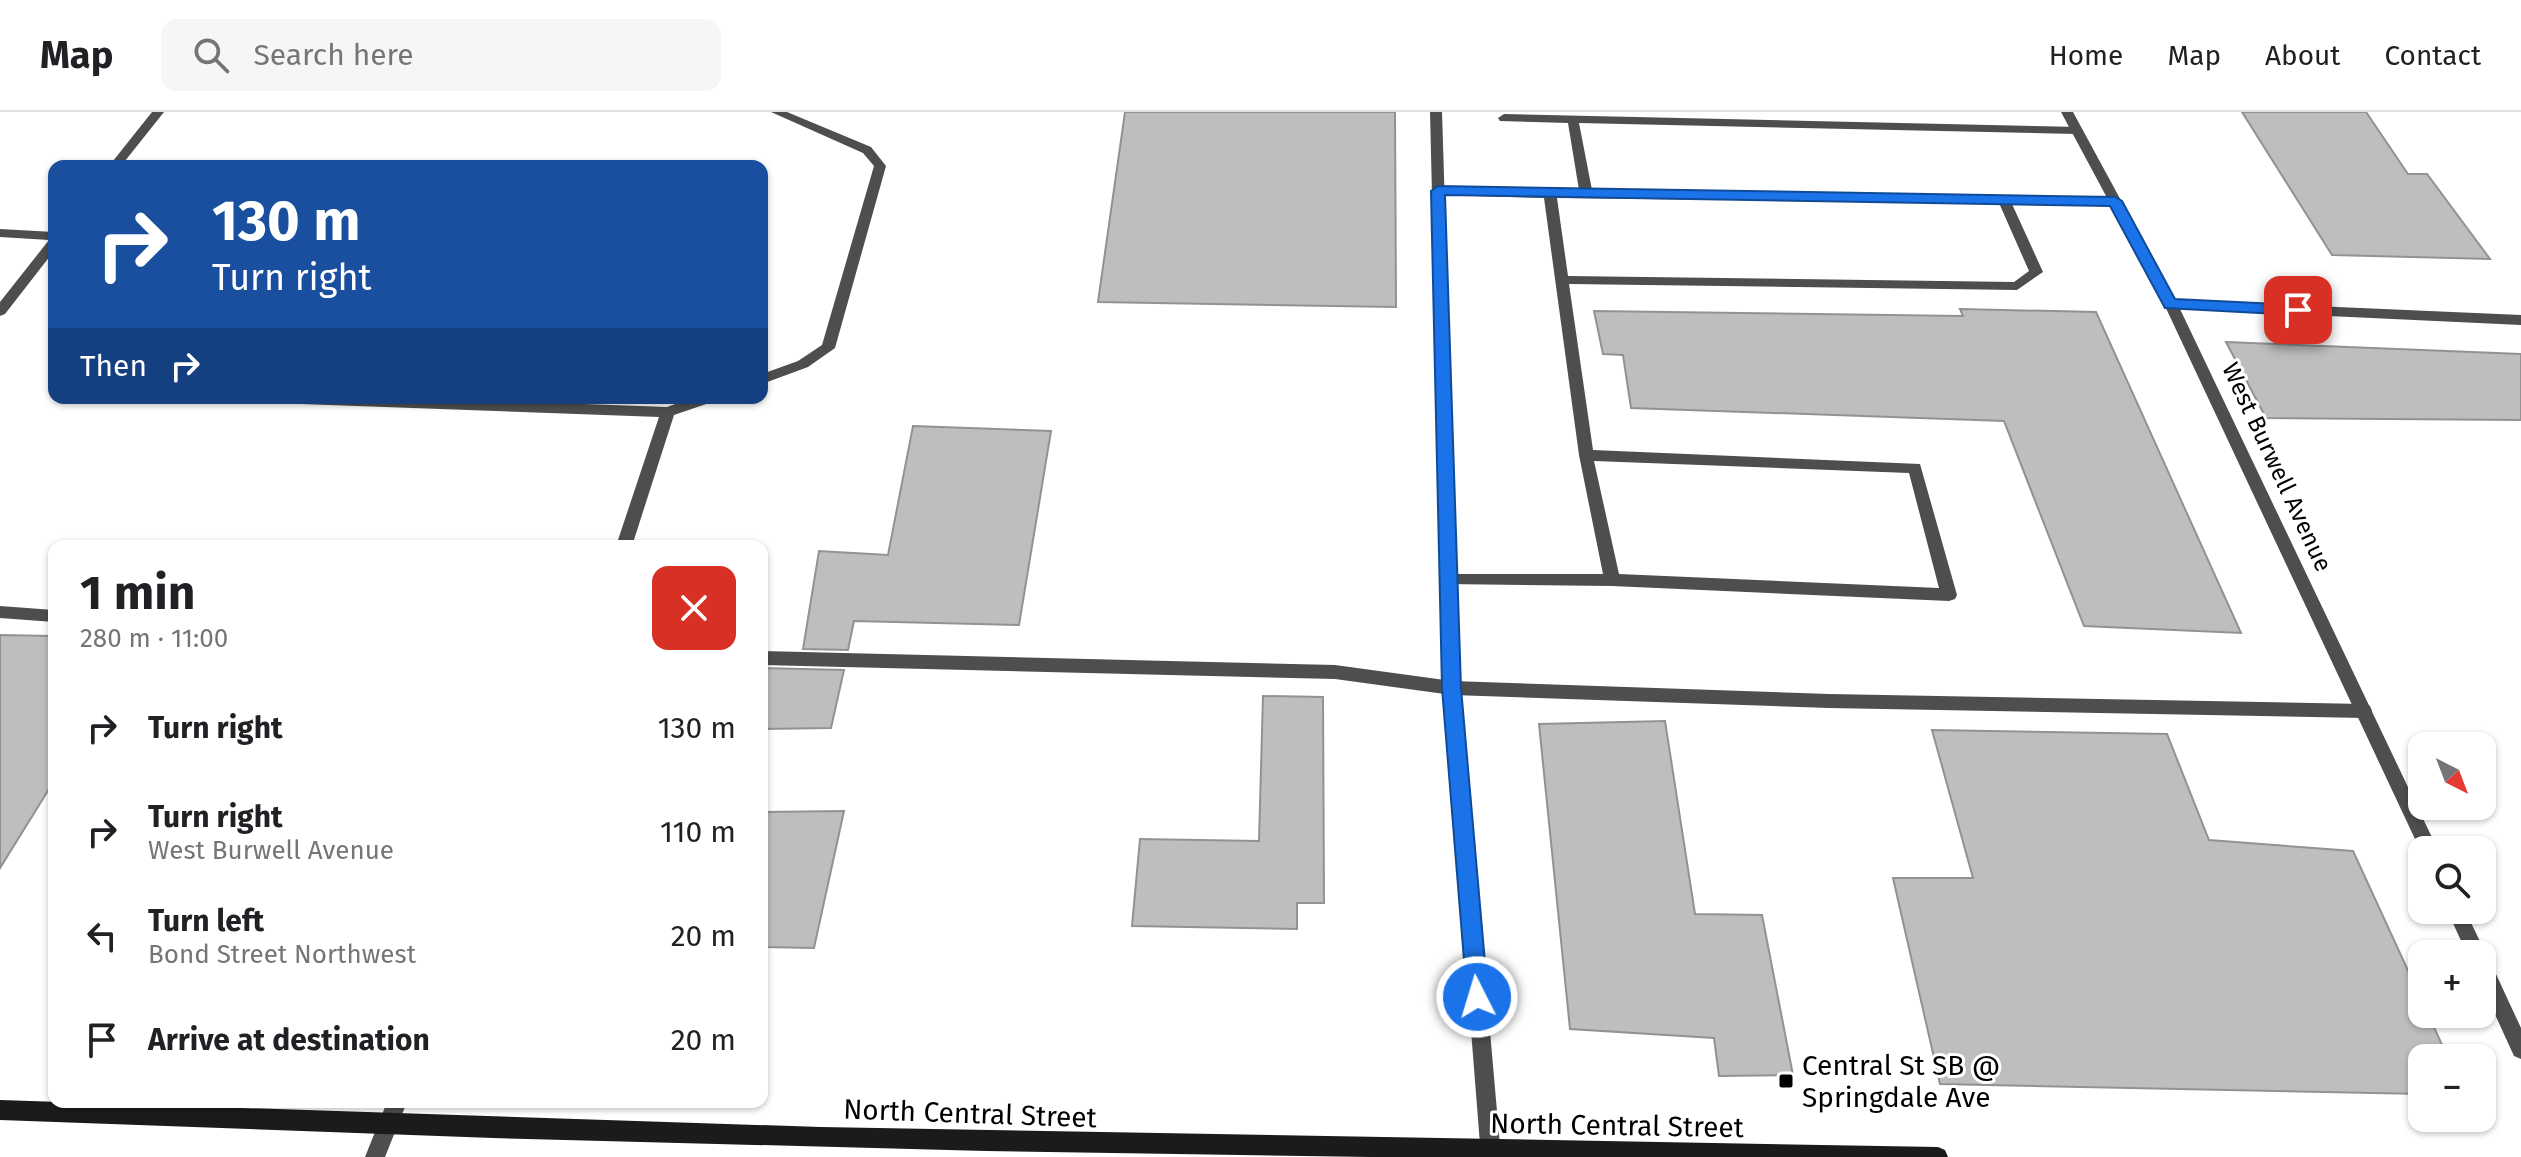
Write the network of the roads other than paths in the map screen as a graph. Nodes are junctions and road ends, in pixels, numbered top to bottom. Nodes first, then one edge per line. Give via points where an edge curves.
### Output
1 (158, 112) edge
2 (777, 112) edge
3 (1436, 112) edge
4 (1811, 112) edge
5 (2067, 112) edge
6 (1504, 118) dead end
7 (1573, 120) junction
8 (1815, 126) junction
9 (2077, 130) junction
10 (120, 160) edge
11 (1438, 191) junction
12 (1550, 194) junction
13 (1586, 194) junction
14 (2004, 200) junction
15 (2115, 201) junction
16 (0, 233) edge
17 (48, 236) edge
18 (48, 250) edge
19 (1563, 280) junction
20 (2171, 304) junction
21 (0, 311) edge
22 (2521, 320) edge
23 (768, 377) edge
24 (442, 404) edge
25 (690, 404) edge
26 (668, 412) junction
27 (1586, 455) junction
28 (626, 540) edge
29 (1449, 580) junction
30 (1612, 580) junction
31 (0, 612) edge
32 (48, 616) edge
33 (768, 658) edge
34 (1452, 688) junction
35 (2364, 711) junction
36 (2422, 836) edge
37 (2496, 995) edge
38 (2521, 1049) edge
39 (395, 1108) edge
40 (0, 1110) edge
41 (387, 1127) junction
42 (1491, 1154) edge
43 (375, 1157) edge
44 (1869, 1157) edge
45 (1938, 1157) edge

1 - 10 street
2 - 23 street via 867,150 880,166 828,348
3 - 11 street
4 - 8 street
5 - 9 street, West Burwell Avenue
6 - 7 street
7 - 8 street
7 - 13 street
8 - 9 street
9 - 15 street, West Burwell Avenue
11 - 12 street
11 - 29 street
12 - 13 street
12 - 19 street
13 - 14 street
14 - 15 street
14 - 19 street via 2036,272 2017,286
15 - 20 street, West Burwell Avenue
16 - 17 street
18 - 21 street
19 - 27 street
20 - 22 street
20 - 35 street, West Burwell Avenue
24 - 26 street
25 - 26 street
26 - 28 street
27 - 30 street
27 - 30 street via 1915,468 1949,595
29 - 30 street
29 - 34 street
31 - 32 street
33 - 34 street via 1335,672
34 - 35 street
34 - 42 street
35 - 36 street, West Burwell Avenue
37 - 38 street
39 - 41 street
40 - 41 main road, North Central Street
41 - 42 main road, North Central Street
41 - 43 street
42 - 44 main road, North Central Street
44 - 45 main road, North Central Street

